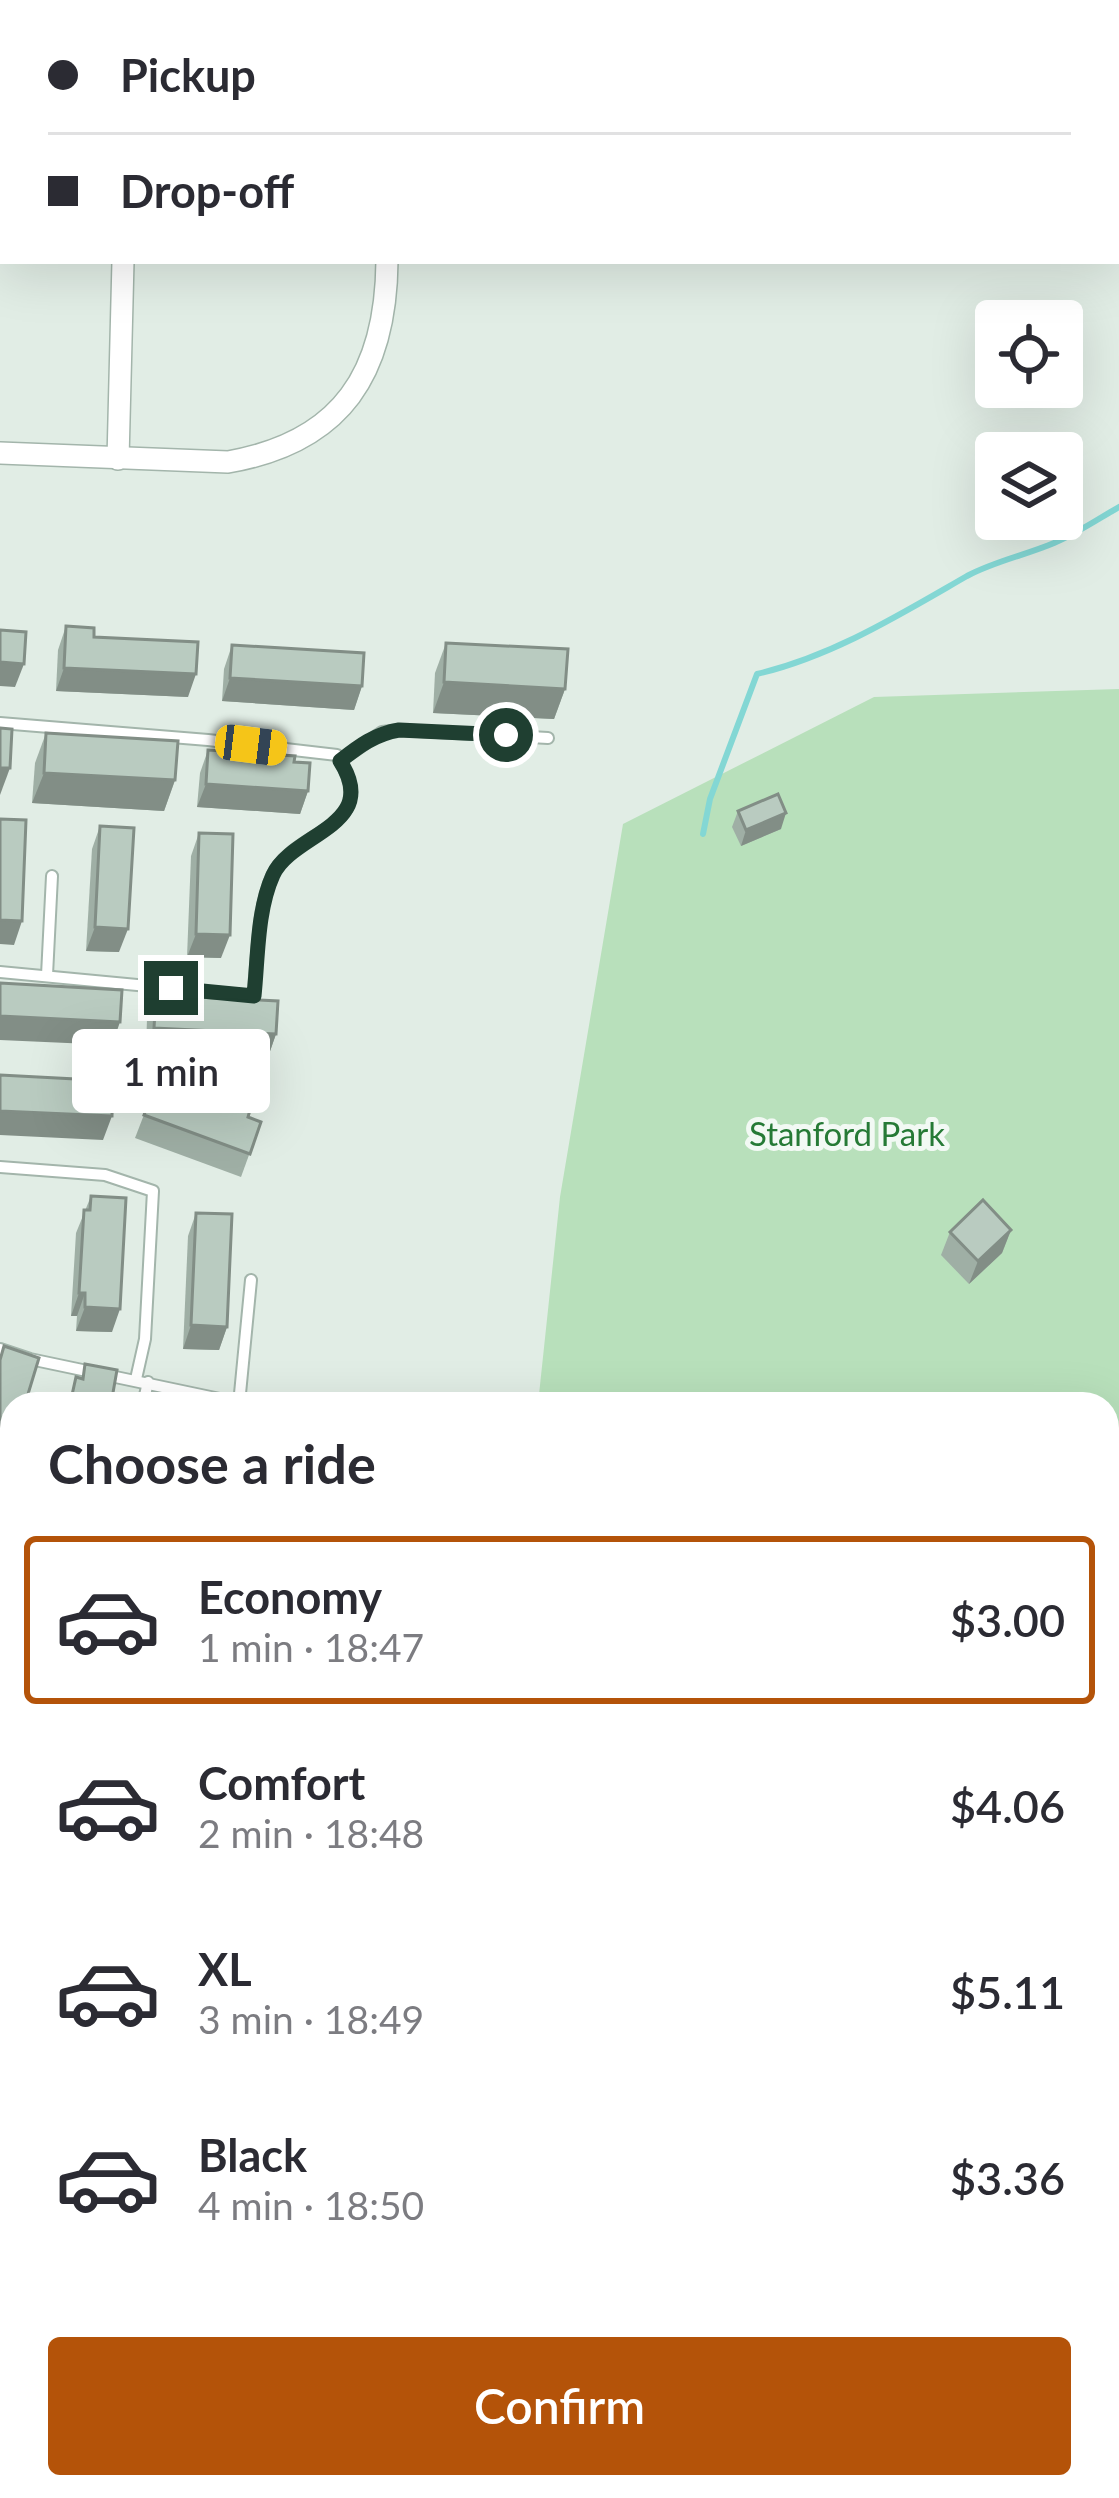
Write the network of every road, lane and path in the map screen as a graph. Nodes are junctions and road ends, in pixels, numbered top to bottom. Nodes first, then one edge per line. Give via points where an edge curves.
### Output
1 (123, 264) edge
2 (387, 264) edge
3 (0, 453) edge
4 (118, 458) junction
5 (0, 723) edge
6 (548, 738) dead end
7 (340, 761) junction
8 (52, 876) dead end
9 (0, 972) edge
10 (46, 975) junction
11 (0, 1167) edge
12 (251, 1280) dead end
13 (0, 1349) edge
14 (142, 1380) junction
15 (142, 1392) edge
16 (193, 1392) edge
17 (240, 1392) edge

1 - 4 street
2 - 4 street via 377,348 358,388 321,426 228,462
3 - 4 street
5 - 7 lane via 208,740
6 - 7 lane via 399,730
7 - 10 lane via 347,808 281,860 268,886 254,996
8 - 10 lane
9 - 10 lane
11 - 14 lane via 105,1175 153,1191
12 - 17 lane
13 - 14 lane
14 - 15 lane
14 - 16 lane

